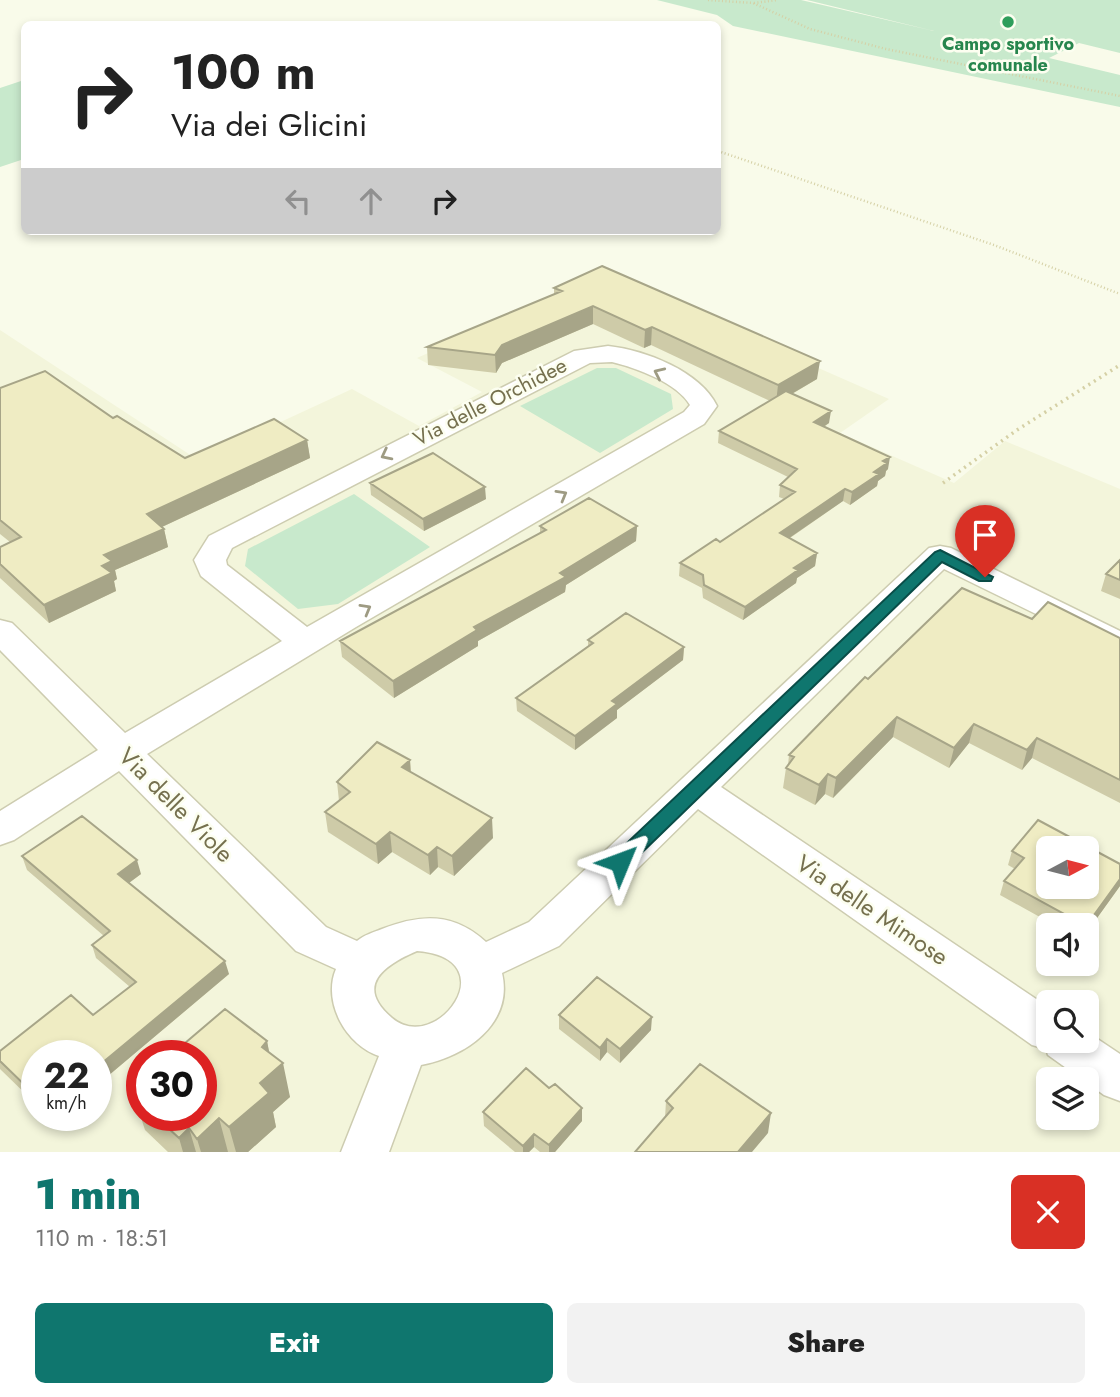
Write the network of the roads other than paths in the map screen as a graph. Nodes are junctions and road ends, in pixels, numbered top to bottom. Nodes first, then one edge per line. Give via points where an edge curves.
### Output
1 (0, 631) edge
2 (306, 643) junction
3 (1120, 644) edge
4 (121, 750) junction
5 (696, 789) junction
6 (0, 830) edge
7 (363, 962) junction
8 (479, 964) junction
9 (1036, 1023) edge
10 (406, 1045) junction
11 (1081, 1053) edge
12 (1120, 1080) edge
13 (365, 1152) edge

1 - 4 street, Via delle Viole
2 -> 2 street, Via delle Orchidee via 694,418 704,406 703,399 689,387 630,359 607,354 583,356 220,542 210,560 212,569
2 - 4 street, Via delle Orchidee
3 - 5 street via 940,555
4 - 6 street, Via delle Orchidee
4 - 7 street, Via delle Viole via 311,939
5 - 8 street via 544,934
5 - 9 street, Via delle Mimose
7 - 8 street via 386,943 415,934 453,940
7 - 10 street via 351,997 356,1014 367,1030 384,1041
8 - 10 street via 484,980 482,997 463,1028 426,1045
10 - 13 street
11 - 12 street

